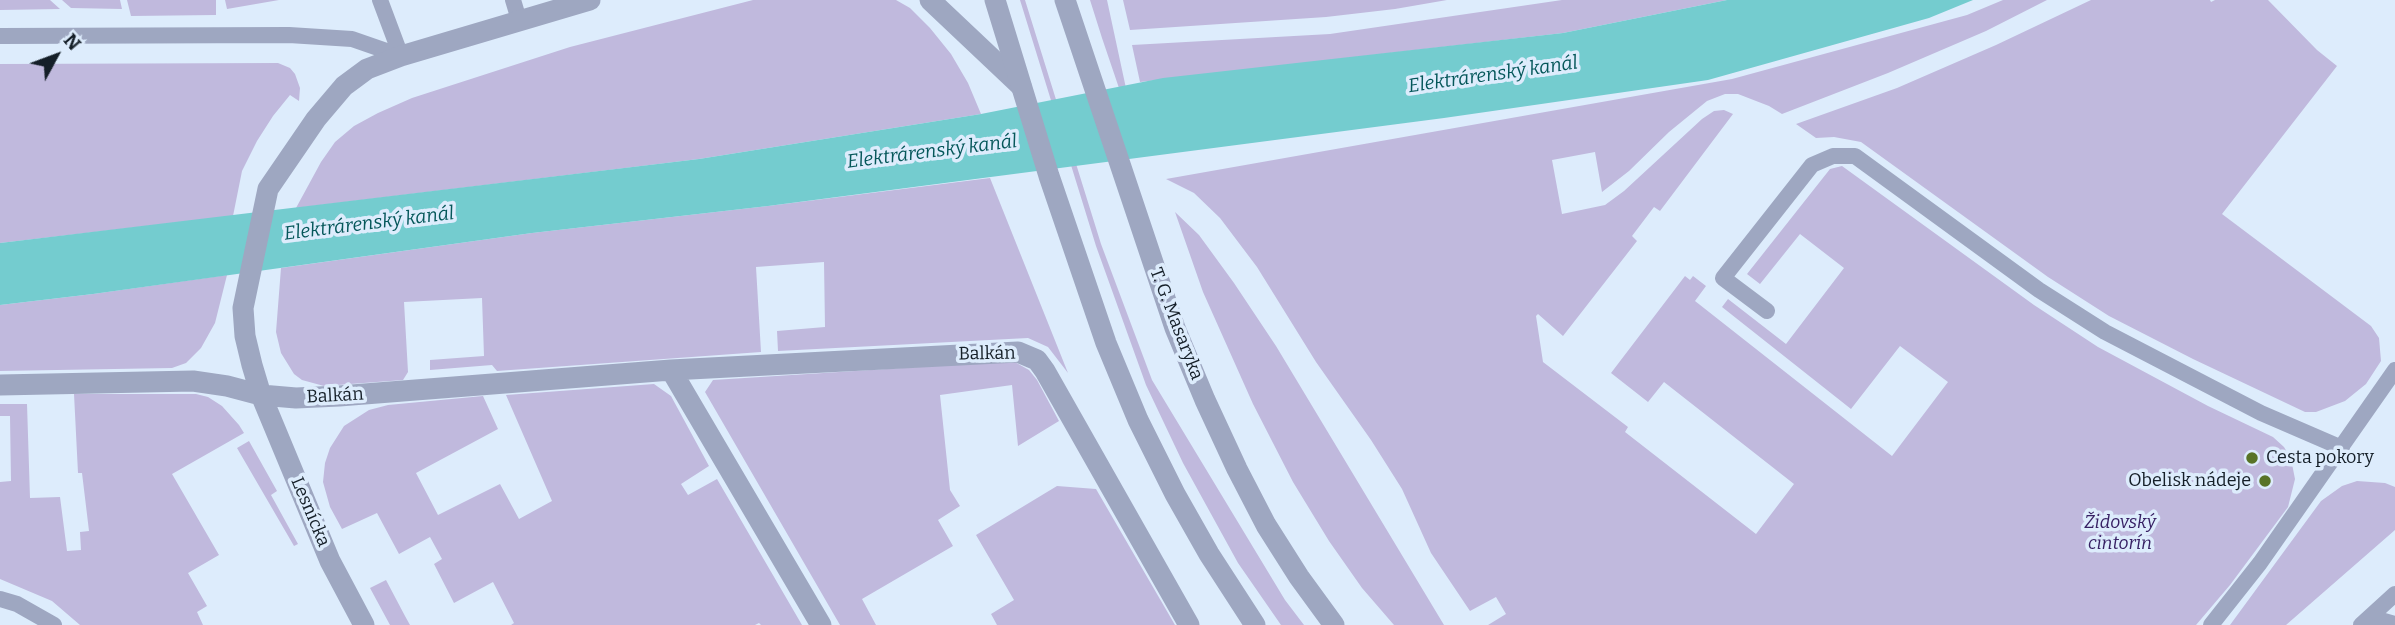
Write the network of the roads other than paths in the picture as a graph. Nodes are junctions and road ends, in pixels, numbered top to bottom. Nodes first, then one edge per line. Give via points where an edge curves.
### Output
1 (380, 0) edge
2 (590, 0) edge
3 (930, 0) edge
4 (995, 0) edge
5 (1065, 0) edge
6 (563, 4) edge
7 (516, 10) edge
8 (0, 36) edge
9 (401, 57) junction
10 (1021, 86) junction
11 (1767, 312) dead end
12 (671, 370) junction
13 (2395, 370) edge
14 (0, 385) edge
15 (261, 396) junction
16 (2342, 448) junction
17 (2395, 594) edge
18 (0, 599) edge
19 (2366, 621) edge
20 (2395, 624) edge
21 (54, 625) edge
22 (365, 625) edge
23 (821, 625) edge
24 (1189, 625) edge
25 (1255, 625) edge
26 (1334, 625) edge
27 (2211, 625) edge

1 - 9 lane
2 - 6 street
3 - 10 street
4 - 10 street
5 - 26 street, T. G. Masaryka via 1175,328 1266,525
6 - 7 street
7 - 9 street
8 - 9 lane via 289,35 352,39
9 - 15 street, Lesnícka via 367,69 344,86 268,189 243,308 245,336
10 - 25 street via 1106,343 1138,420 1209,554
11 - 16 lane via 1723,278 1812,165 1833,156 1855,156 2039,290 2105,332 2261,413
12 - 15 street, Balkán via 339,396
12 - 23 street
12 - 24 street, Balkán via 997,352 1029,355 1050,379
13 - 16 lane
14 - 15 street, Balkán via 193,381
15 - 22 street, Lesnícka via 330,561
16 - 27 lane
17 - 19 lane
18 - 21 lane
19 - 20 lane

